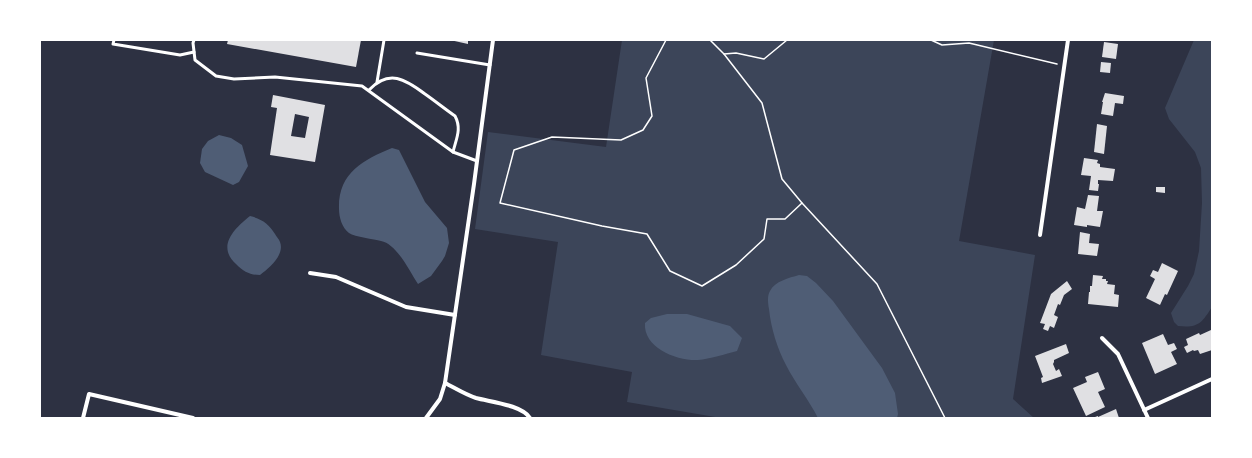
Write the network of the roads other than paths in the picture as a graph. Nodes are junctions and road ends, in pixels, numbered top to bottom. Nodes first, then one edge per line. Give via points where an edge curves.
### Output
1 (114, 40) edge
2 (194, 40) edge
3 (384, 40) edge
4 (494, 40) edge
5 (1068, 40) edge
6 (194, 52) junction
7 (417, 53) dead end
8 (490, 65) junction
9 (376, 82) junction
10 (369, 90) junction
11 (453, 152) junction
12 (478, 161) junction
13 (1040, 235) dead end
14 (310, 273) dead end
15 (455, 315) junction
16 (1102, 338) dead end
17 (1212, 379) edge
18 (446, 383) junction
19 (1144, 410) junction
20 (83, 418) edge
21 (193, 418) edge
22 (426, 418) edge
23 (530, 418) edge
24 (1148, 418) edge

1 - 6 lane via 113,44 180,55
2 - 6 lane
3 - 9 lane
4 - 8 street
5 - 13 street
6 - 10 lane via 195,60 216,76 234,79 275,77 362,86
7 - 8 lane
8 - 12 street
9 - 10 lane
9 - 11 lane via 400,78 455,116 459,129
10 - 11 lane
11 - 12 lane
12 - 15 street
14 - 15 street via 336,277 406,307
15 - 18 street
16 - 19 street via 1118,354
17 - 19 street
18 - 22 street via 440,399
18 - 23 street via 475,398 503,404 528,414
19 - 24 street
20 - 21 street via 89,394

